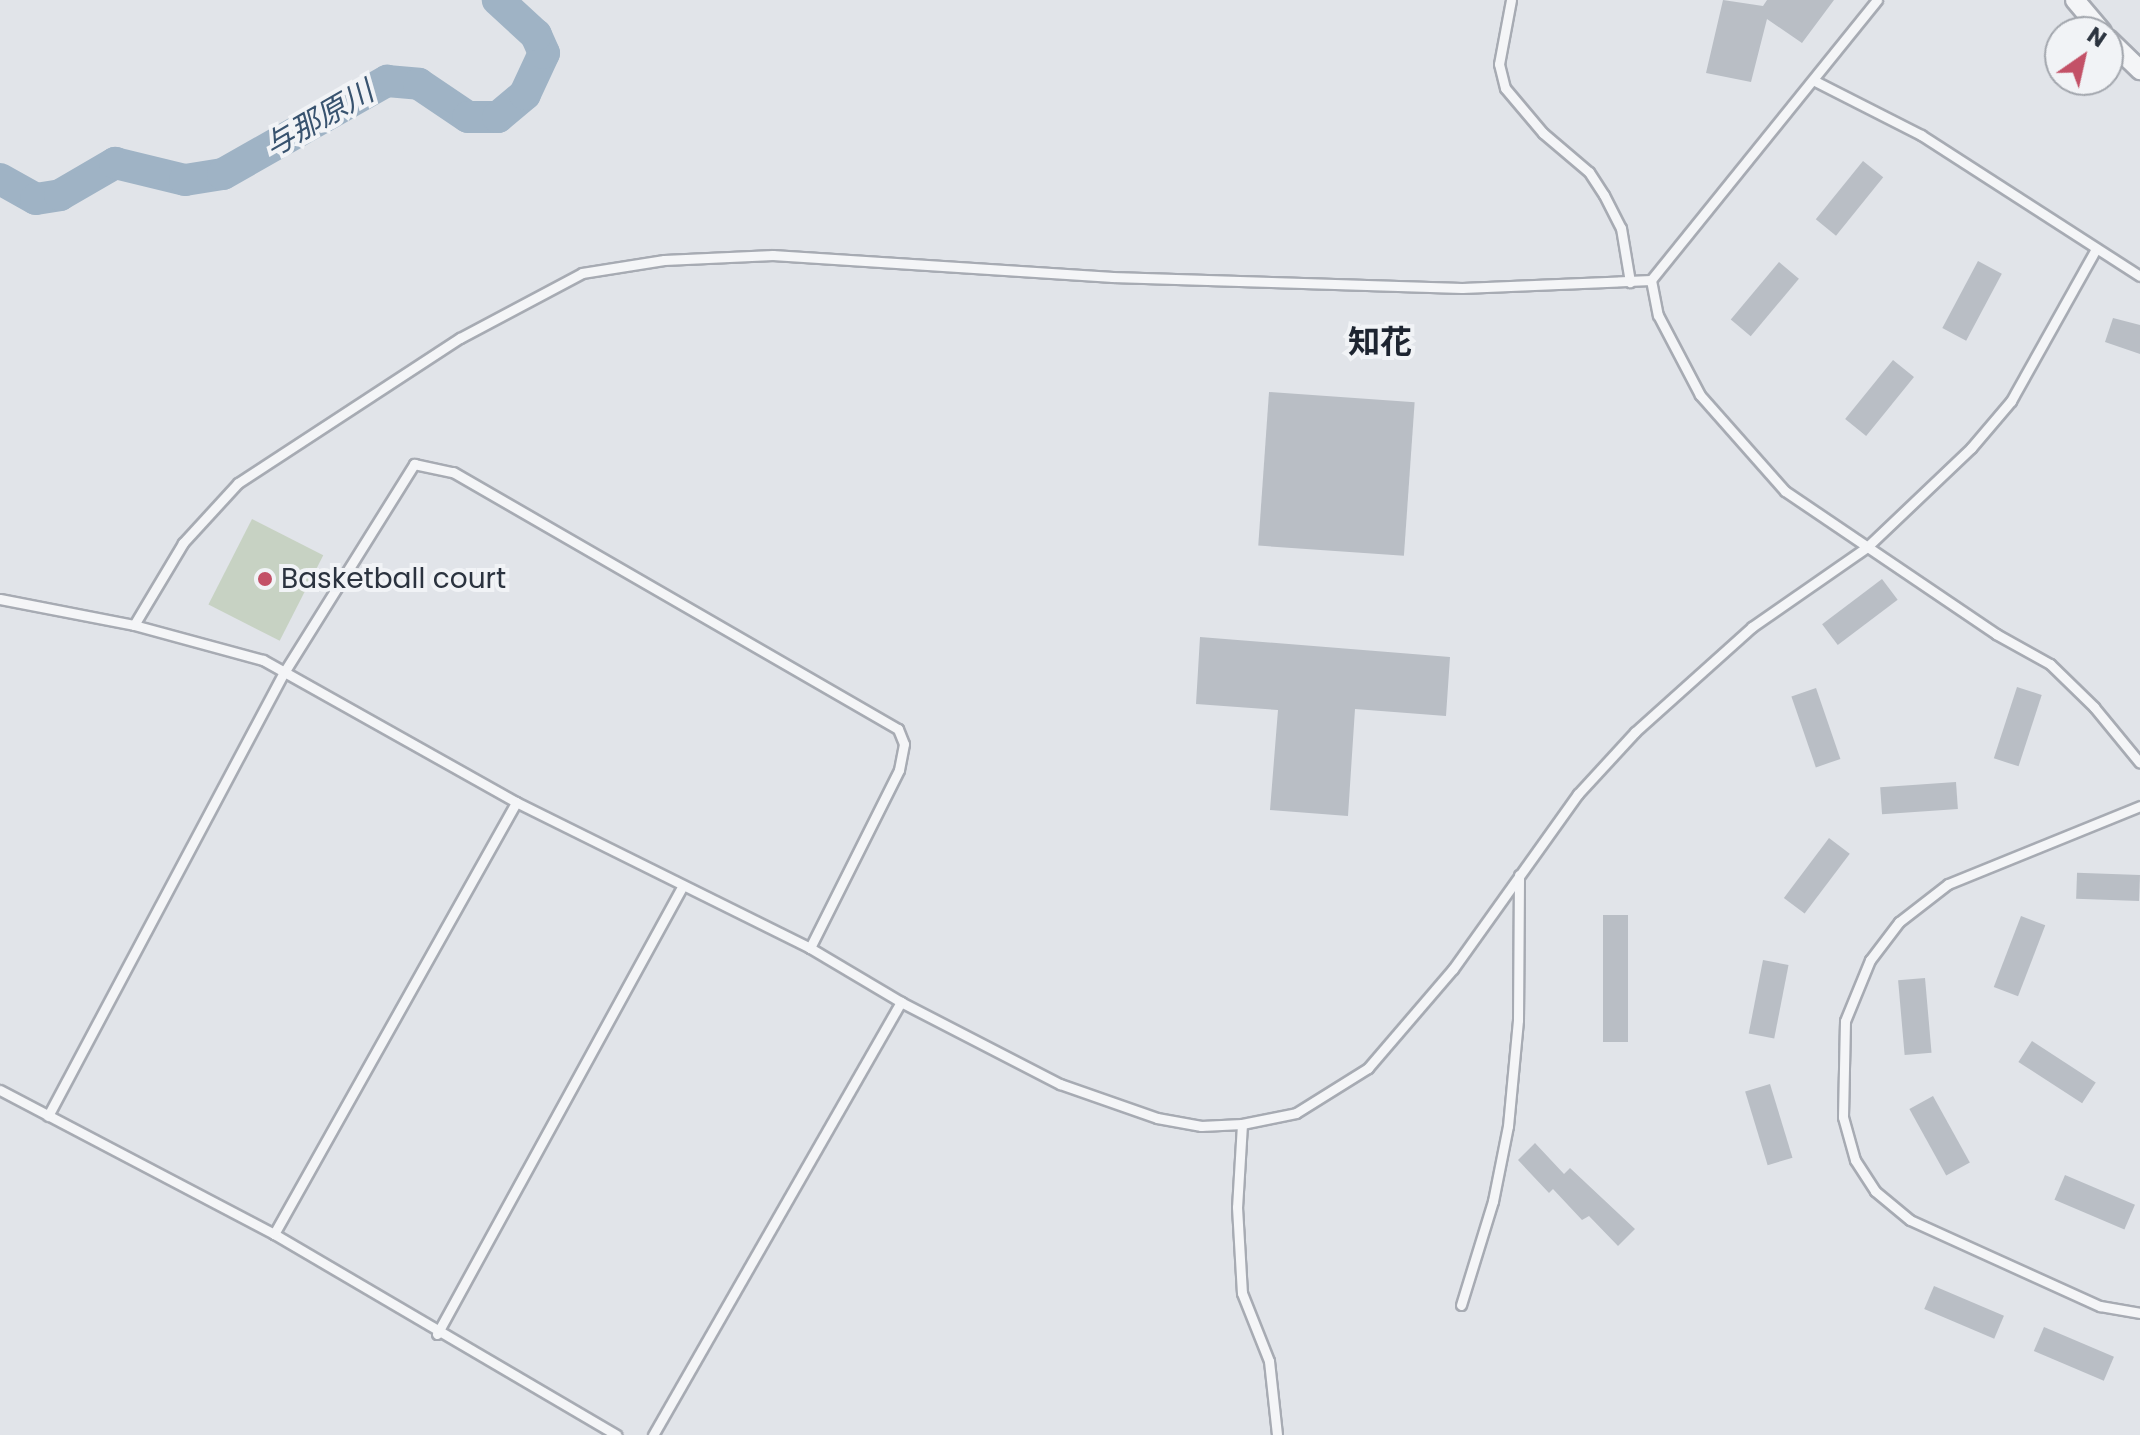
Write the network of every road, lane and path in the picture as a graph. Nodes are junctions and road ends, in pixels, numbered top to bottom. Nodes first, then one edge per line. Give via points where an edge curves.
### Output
1 (1511, 0) edge
2 (1877, 0) edge
3 (2075, 0) edge
4 (2088, 16) edge
5 (2124, 54) edge
6 (2140, 70) edge
7 (1815, 81) junction
8 (2095, 251) junction
9 (2140, 276) edge
10 (1651, 280) junction
11 (1630, 282) junction
12 (1867, 547) junction
13 (0, 599) edge
14 (134, 625) junction
15 (283, 674) junction
16 (2140, 763) edge
17 (516, 802) junction
18 (2140, 806) edge
19 (1519, 874) junction
20 (682, 887) junction
21 (810, 948) junction
22 (901, 1002) junction
23 (0, 1090) edge
24 (48, 1116) junction
25 (1242, 1124) junction
26 (274, 1234) junction
27 (1461, 1305) dead end
28 (2140, 1313) edge
29 (437, 1334) junction
30 (616, 1435) edge
31 (653, 1435) edge
32 (1277, 1435) edge

1 - 11 lane via 1499,64 1505,88 1543,133 1589,172 1604,195 1621,228
2 - 7 lane
3 - 4 street
5 - 6 street
7 - 8 lane via 1921,135
7 - 10 lane
8 - 9 lane
8 - 12 lane via 2011,401 1950,470
10 - 11 lane
10 - 12 lane via 1658,315 1700,395 1785,491
11 - 14 lane via 1462,288 1128,277 773,255 664,260 582,273 460,338 238,483 183,543
12 - 16 lane via 2050,664
12 - 19 lane via 1752,627 1677,692 1578,794
13 - 14 lane
14 - 15 lane via 263,660
15 - 17 lane
15 - 21 lane via 414,464 453,472 898,729 904,744 899,770
15 - 24 lane
17 - 20 lane
17 - 26 lane
18 - 28 lane via 1948,884 1899,922 1870,960 1845,1021 1843,1117 1855,1160 1875,1191 1910,1220 2100,1306
19 - 25 lane via 1453,969 1368,1068 1296,1113
19 - 27 lane via 1518,1020 1508,1126 1493,1201
20 - 21 lane
20 - 29 lane
21 - 22 lane
22 - 25 lane via 1060,1084 1157,1118 1201,1126
22 - 31 lane
23 - 24 lane
24 - 26 lane
25 - 32 lane via 1237,1207 1242,1293 1269,1361
26 - 29 lane
29 - 30 lane

